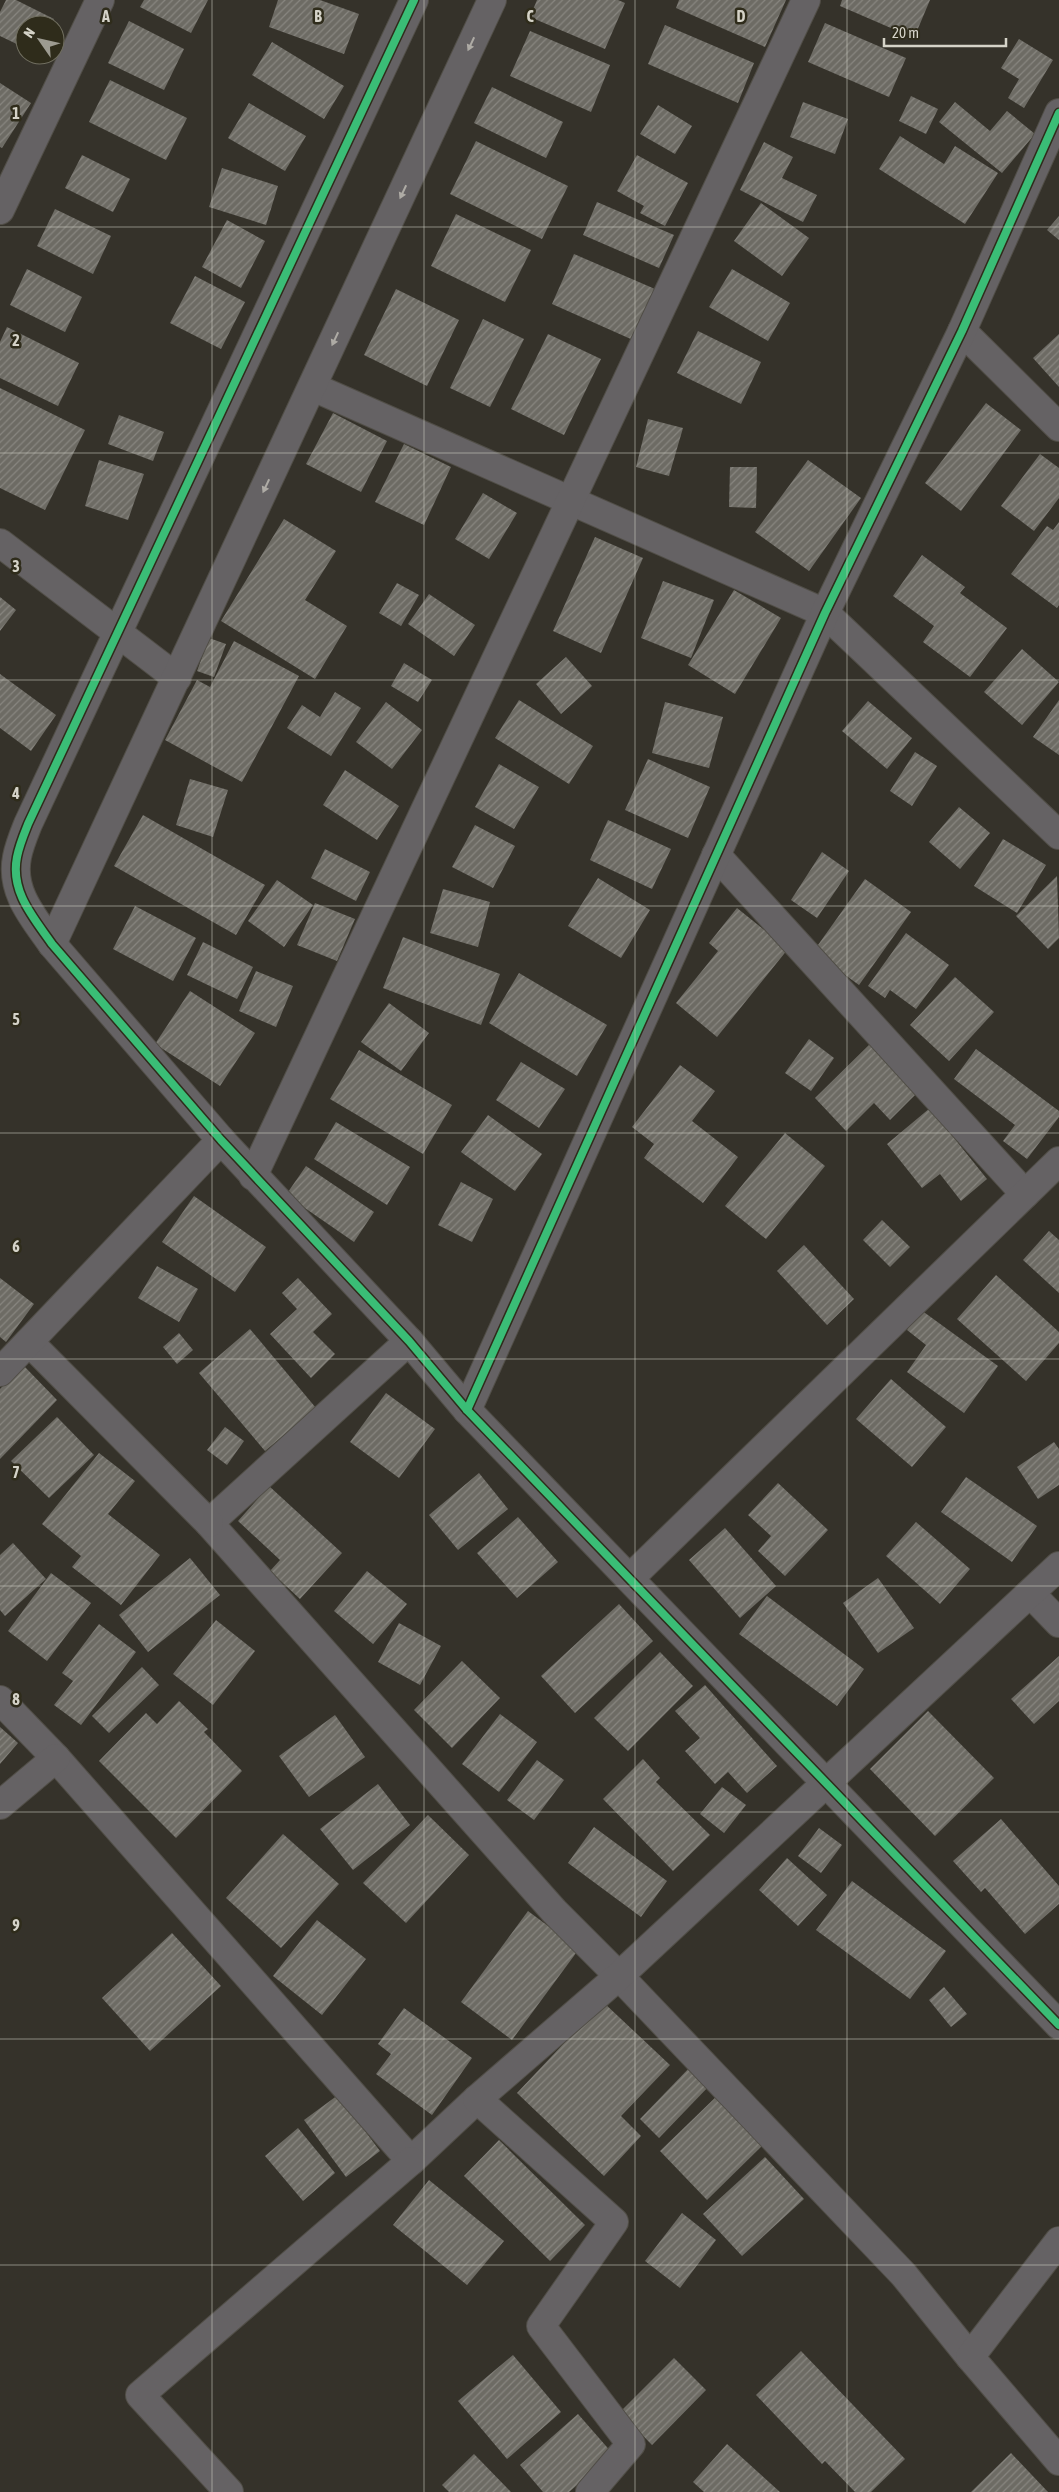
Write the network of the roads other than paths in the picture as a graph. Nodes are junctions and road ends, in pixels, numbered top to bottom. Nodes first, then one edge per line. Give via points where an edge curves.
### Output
1 (100, 0) edge
2 (414, 0) edge
3 (492, 0) edge
4 (806, 0) edge
5 (1059, 112) edge
6 (0, 210) edge
7 (962, 331) junction
8 (313, 387) junction
9 (1059, 427) edge
10 (570, 500) junction
11 (0, 543) edge
12 (825, 612) junction
13 (119, 632) junction
14 (177, 678) junction
15 (1059, 835) edge
16 (716, 855) junction
17 (52, 944) junction
18 (221, 1140) junction
19 (1059, 1161) edge
20 (253, 1176) junction
21 (1025, 1194) junction
22 (409, 1341) junction
23 (30, 1342) junction
24 (0, 1372) edge
25 (467, 1410) junction
26 (209, 1523) junction
27 (1059, 1566) edge
28 (630, 1578) junction
29 (1031, 1594) junction
30 (1059, 1623) edge
31 (0, 1700) edge
32 (56, 1758) junction
33 (825, 1783) junction
34 (0, 1805) edge
35 (619, 1976) junction
36 (1059, 2025) edge
37 (477, 2099) junction
38 (412, 2160) junction
39 (1059, 2241) edge
40 (970, 2357) junction
41 (1059, 2460) edge
42 (229, 2492) edge
43 (590, 2492) edge

1 - 6 street
2 - 13 street
3 -> 8 street
4 - 10 street
5 - 7 street
7 - 9 street
7 - 12 street
8 - 10 street
8 -> 14 street
10 - 12 street
10 - 20 street
11 - 13 street
12 - 15 street
12 - 16 street
13 - 14 street
13 - 17 street via 28,824 17,857 16,886
14 - 17 street
16 - 21 street
16 - 25 street
17 - 18 street
18 - 20 street
18 - 23 street
19 - 21 street
20 - 22 street
21 - 28 street
22 - 25 street
22 - 26 street
23 - 24 street
23 - 26 street
25 - 28 street
26 - 35 street via 554,1911
27 - 29 street
28 - 33 street
29 - 30 street
29 - 33 street
31 - 32 street
32 - 34 street
32 - 38 street
33 - 35 street
33 - 36 street
35 - 37 street
35 - 40 street via 904,2275
37 - 38 street
37 - 43 street via 614,2222 541,2326 631,2444
38 - 42 street via 140,2394
39 - 40 street
40 - 41 street

